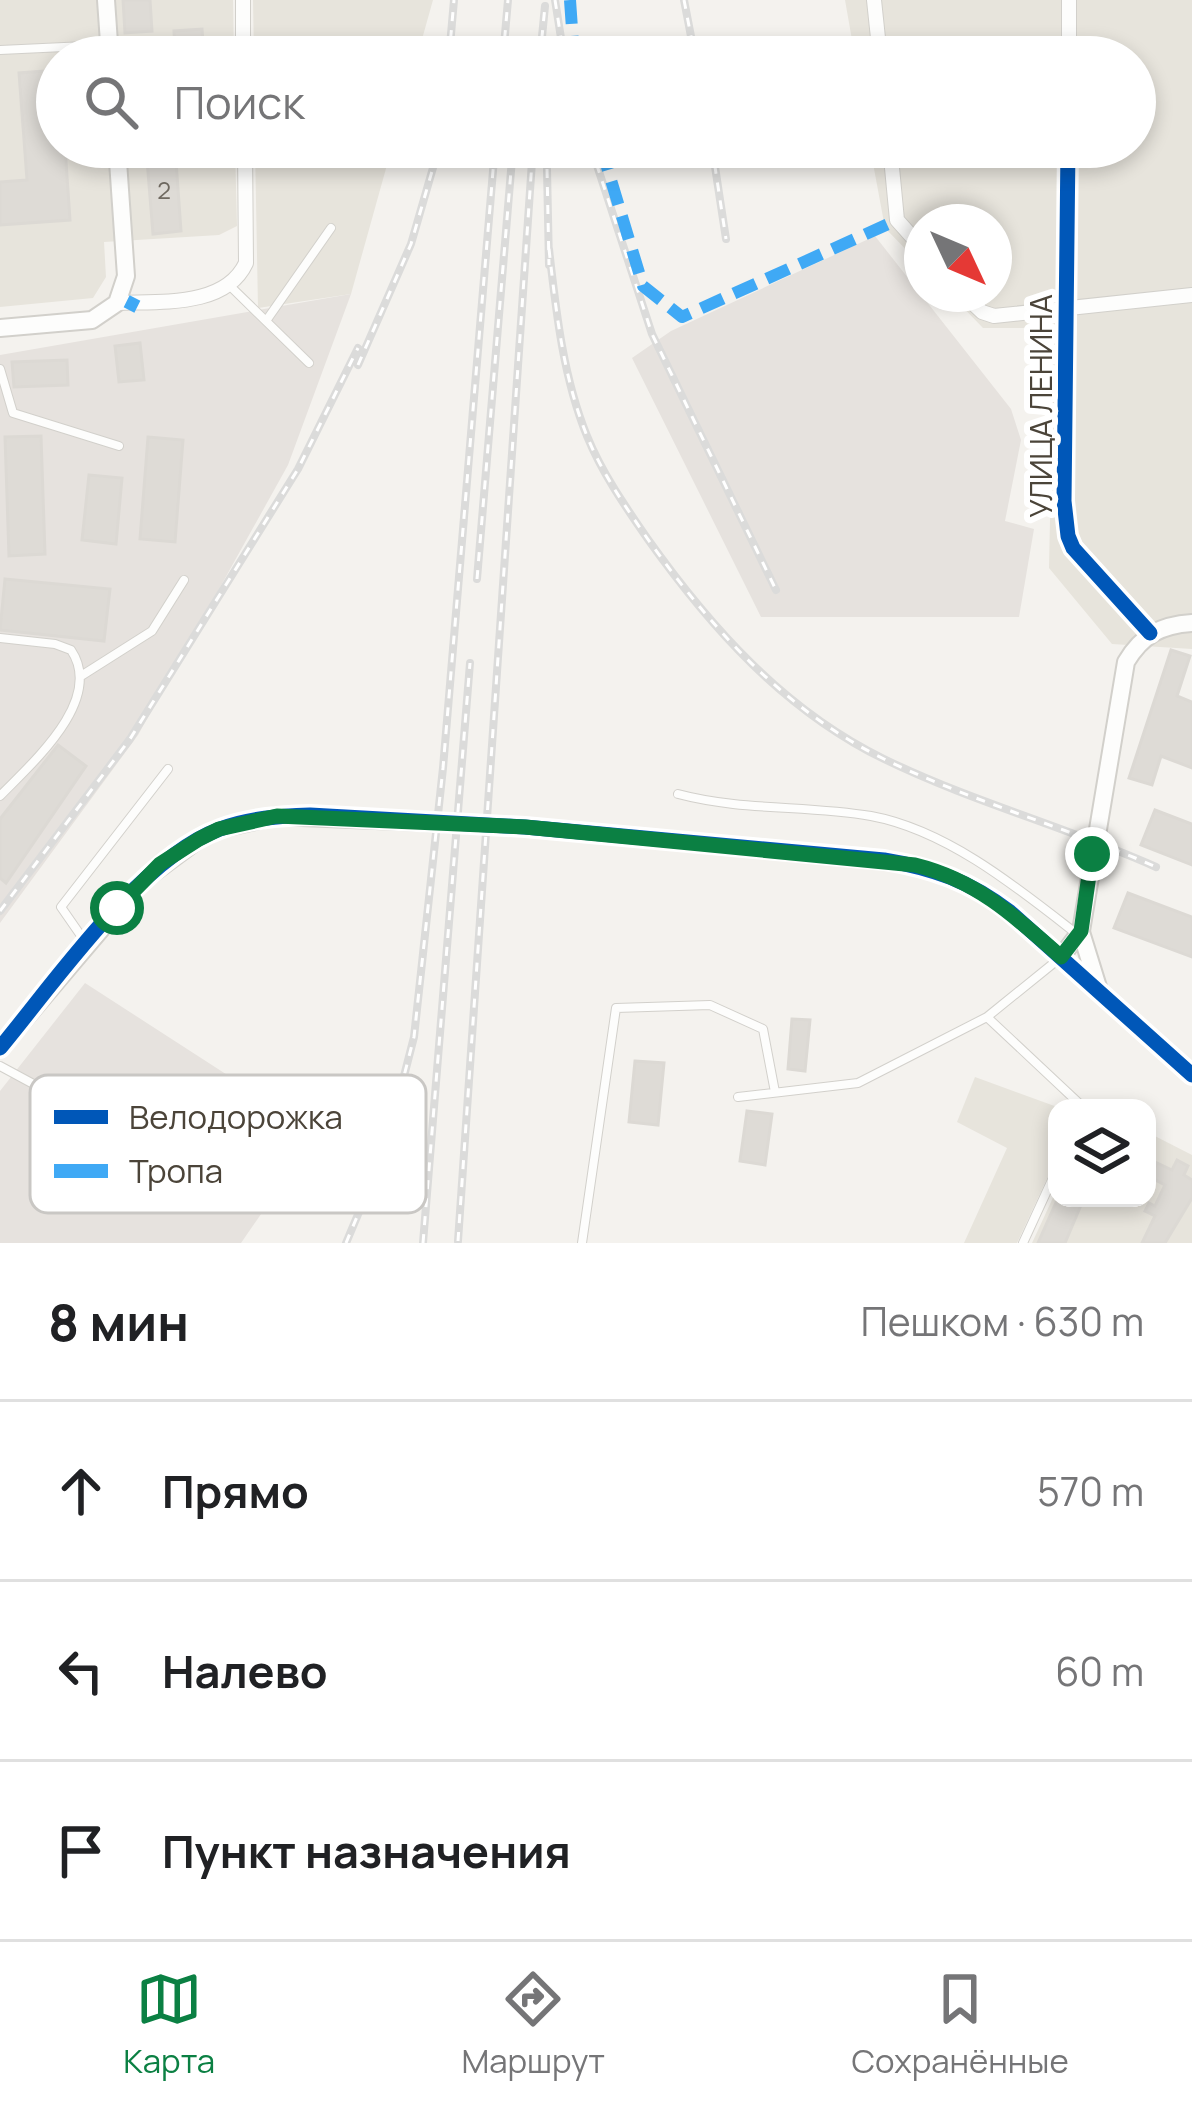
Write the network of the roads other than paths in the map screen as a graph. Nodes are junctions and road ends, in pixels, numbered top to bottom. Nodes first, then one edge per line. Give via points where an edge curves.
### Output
1 (106, 0) edge
2 (243, 0) edge
3 (874, 0) edge
4 (1069, 0) edge
5 (108, 36) edge
6 (244, 36) edge
7 (878, 36) edge
8 (1069, 36) edge
9 (0, 50) edge
10 (36, 50) edge
11 (118, 168) edge
12 (245, 168) edge
13 (892, 168) edge
14 (1068, 168) edge
15 (331, 228) dead end
16 (904, 228) edge
17 (229, 285) junction
18 (1192, 295) edge
19 (117, 304) junction
20 (1067, 311) junction
21 (982, 312) edge
22 (266, 321) junction
23 (0, 328) edge
24 (309, 364) dead end
25 (0, 369) edge
26 (118, 446) dead end
27 (184, 580) dead end
28 (1192, 623) edge
29 (1150, 633) junction
30 (0, 638) edge
31 (81, 676) junction
32 (168, 770) dead end
33 (678, 794) dead end
34 (0, 796) edge
35 (1080, 933) junction
36 (87, 944) junction
37 (1061, 957) junction
38 (1100, 994) junction
39 (987, 1017) junction
40 (2, 1041) edge
41 (0, 1066) edge
42 (1192, 1075) edge
43 (30, 1082) edge
44 (776, 1092) junction
45 (738, 1097) dead end
46 (1074, 1099) edge
47 (1048, 1189) edge
48 (581, 1243) edge
49 (1024, 1243) edge

1 - 5 street
2 - 6 street
3 - 7 street
4 - 8 street
9 - 10 lane
11 - 19 street via 126,276
12 - 17 street via 246,263
13 - 16 street
14 - 20 street, УЛИЦА ЛЕНИНА
15 - 22 lane
17 - 19 street via 173,301
17 - 22 lane
18 - 20 street
19 - 23 street via 92,320
20 - 21 street
20 - 29 street, УЛИЦА ЛЕНИНА via 1068,536
22 - 24 lane
25 - 26 lane via 13,413
27 - 31 lane via 152,631
28 - 29 street
29 - 35 street via 1122,676
30 - 31 lane via 71,650
31 - 34 lane via 58,733
32 - 36 lane via 62,907
33 - 35 lane via 905,826
35 - 37 street
35 - 38 street
36 - 37 street, bridge via 160,864 219,829 277,816 525,827 884,860 941,872 987,894
36 - 40 street
37 - 38 street
37 - 39 lane
38 - 42 street
39 - 44 lane via 858,1083
39 - 46 lane
41 - 43 lane
44 - 45 lane
44 - 48 lane via 763,1028 710,1005 616,1008
47 - 49 lane

